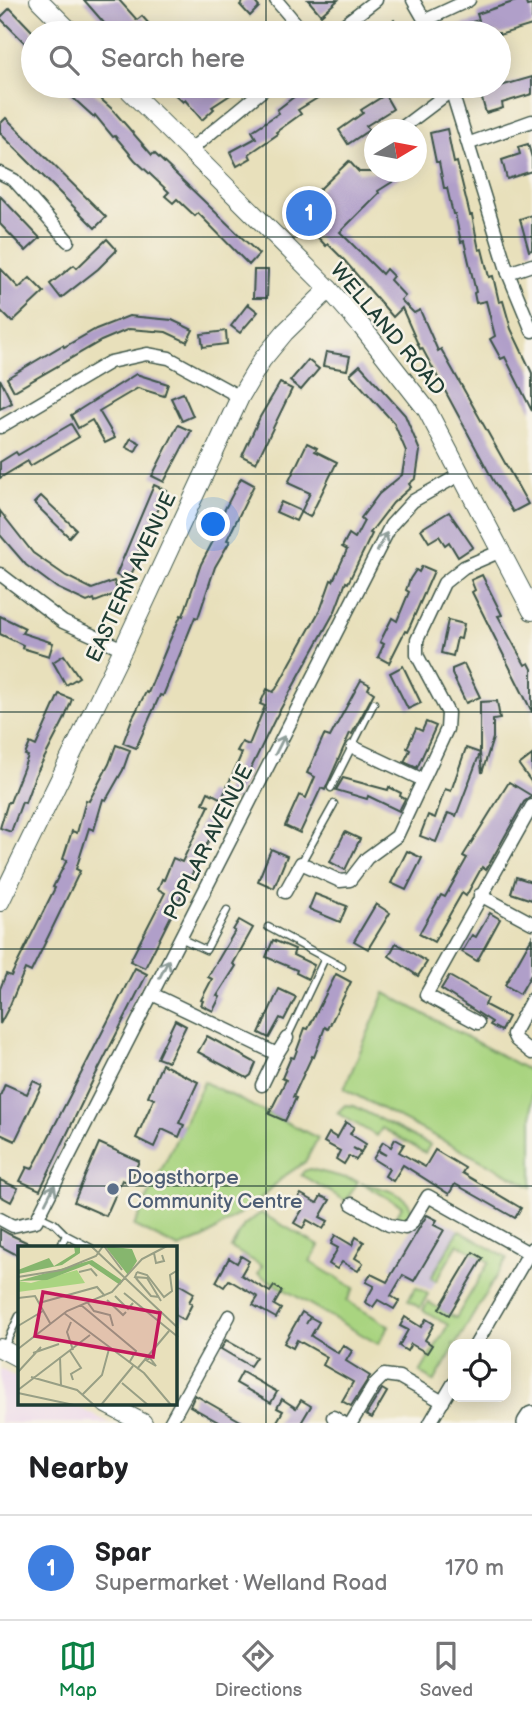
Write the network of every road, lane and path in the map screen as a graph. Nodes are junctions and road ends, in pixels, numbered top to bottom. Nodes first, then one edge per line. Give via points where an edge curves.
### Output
1 (39, 0) edge
2 (276, 0) edge
3 (376, 0) edge
4 (413, 0) edge
5 (469, 0) edge
6 (426, 20) joint
7 (60, 21) edge
8 (294, 21) edge
9 (349, 21) edge
10 (137, 98) edge
11 (253, 98) edge
12 (439, 98) edge
13 (454, 98) edge
14 (413, 119) edge
15 (532, 121) edge
16 (470, 143) junction
17 (190, 150) junction
18 (0, 173) edge
19 (68, 241) dead end
20 (532, 265) edge
21 (508, 273) junction
22 (329, 289) junction
23 (532, 331) edge
24 (240, 397) junction
25 (0, 427) edge
26 (461, 474) junction
27 (501, 551) junction
28 (0, 574) edge
29 (532, 611) edge
30 (124, 649) junction
31 (374, 703) dead end
32 (353, 747) junction
33 (423, 780) junction
34 (331, 788) dead end
35 (334, 804) dead end
36 (532, 806) edge
37 (301, 863) junction
38 (285, 892) dead end
39 (480, 895) junction
40 (1, 897) edge
41 (227, 910) dead end
42 (532, 923) edge
43 (268, 927) dead end
44 (180, 938) junction
45 (325, 958) junction
46 (342, 967) dead end
47 (152, 994) junction
48 (532, 999) edge
49 (478, 1023) dead end
50 (286, 1038) joint
51 (532, 1053) edge
52 (277, 1054) junction
53 (262, 1084) dead end
54 (352, 1204) dead end
55 (39, 1216) junction
56 (0, 1219) edge
57 (66, 1235) junction
58 (61, 1246) edge
59 (87, 1246) edge
60 (530, 1250) edge
61 (229, 1315) dead end
62 (18, 1318) edge
63 (479, 1339) edge
64 (1, 1349) edge
65 (18, 1358) edge
66 (448, 1393) edge
67 (443, 1402) junction
68 (110, 1406) edge
69 (532, 1416) edge
70 (143, 1423) edge
71 (170, 1423) edge
72 (351, 1423) edge
73 (430, 1423) edge
74 (528, 1423) edge

1 - 7 street
2 - 8 street
3 - 9 street
4 - 6 street
5 - 6 street
10 - 17 street, WELLAND ROAD
11 - 17 street
12 - 14 street
13 - 16 street
15 - 16 street
16 - 21 street
17 - 22 street, WELLAND ROAD
18 - 19 street via 14,180
20 - 21 street
21 - 23 street
22 - 24 street, EASTERN AVENUE via 285,332
22 - 26 street, WELLAND ROAD via 414,391
24 - 25 street via 169,358 147,354 110,362
24 - 30 street, EASTERN AVENUE
26 - 27 street, WELLAND ROAD
44 -> 26 street, POPLAR AVENUE via 391,525 413,501
27 - 29 street, WELLAND ROAD
27 - 33 street via 464,567 444,583 417,640 417,654 448,713 447,729
28 - 30 street via 63,622
30 - 40 street, EASTERN AVENUE
31 - 32 lane
32 - 33 street
32 - 34 lane
33 - 37 street via 397,836 367,858 351,885
35 - 37 lane
36 - 39 street
37 - 38 street
39 - 42 street
39 - 49 street via 426,995
41 - 44 lane via 206,950
43 - 45 lane
47 -> 44 street, POPLAR AVENUE
45 - 46 lane
45 - 50 lane
47 - 52 street
55 -> 47 street, POPLAR AVENUE
48 - 51 street via 513,1034
50 - 52 street
52 - 53 street
54 - 60 street via 389,1225 405,1228 428,1196
55 - 56 street via 36,1221 13,1226
55 - 57 lane
57 - 58 lane
57 - 59 lane
60 - 63 street
61 - 71 street
62 - 64 lane
64 - 65 street
66 - 67 street
67 - 72 street via 399,1377 384,1375
67 - 73 street
68 - 70 street
69 - 74 highway

